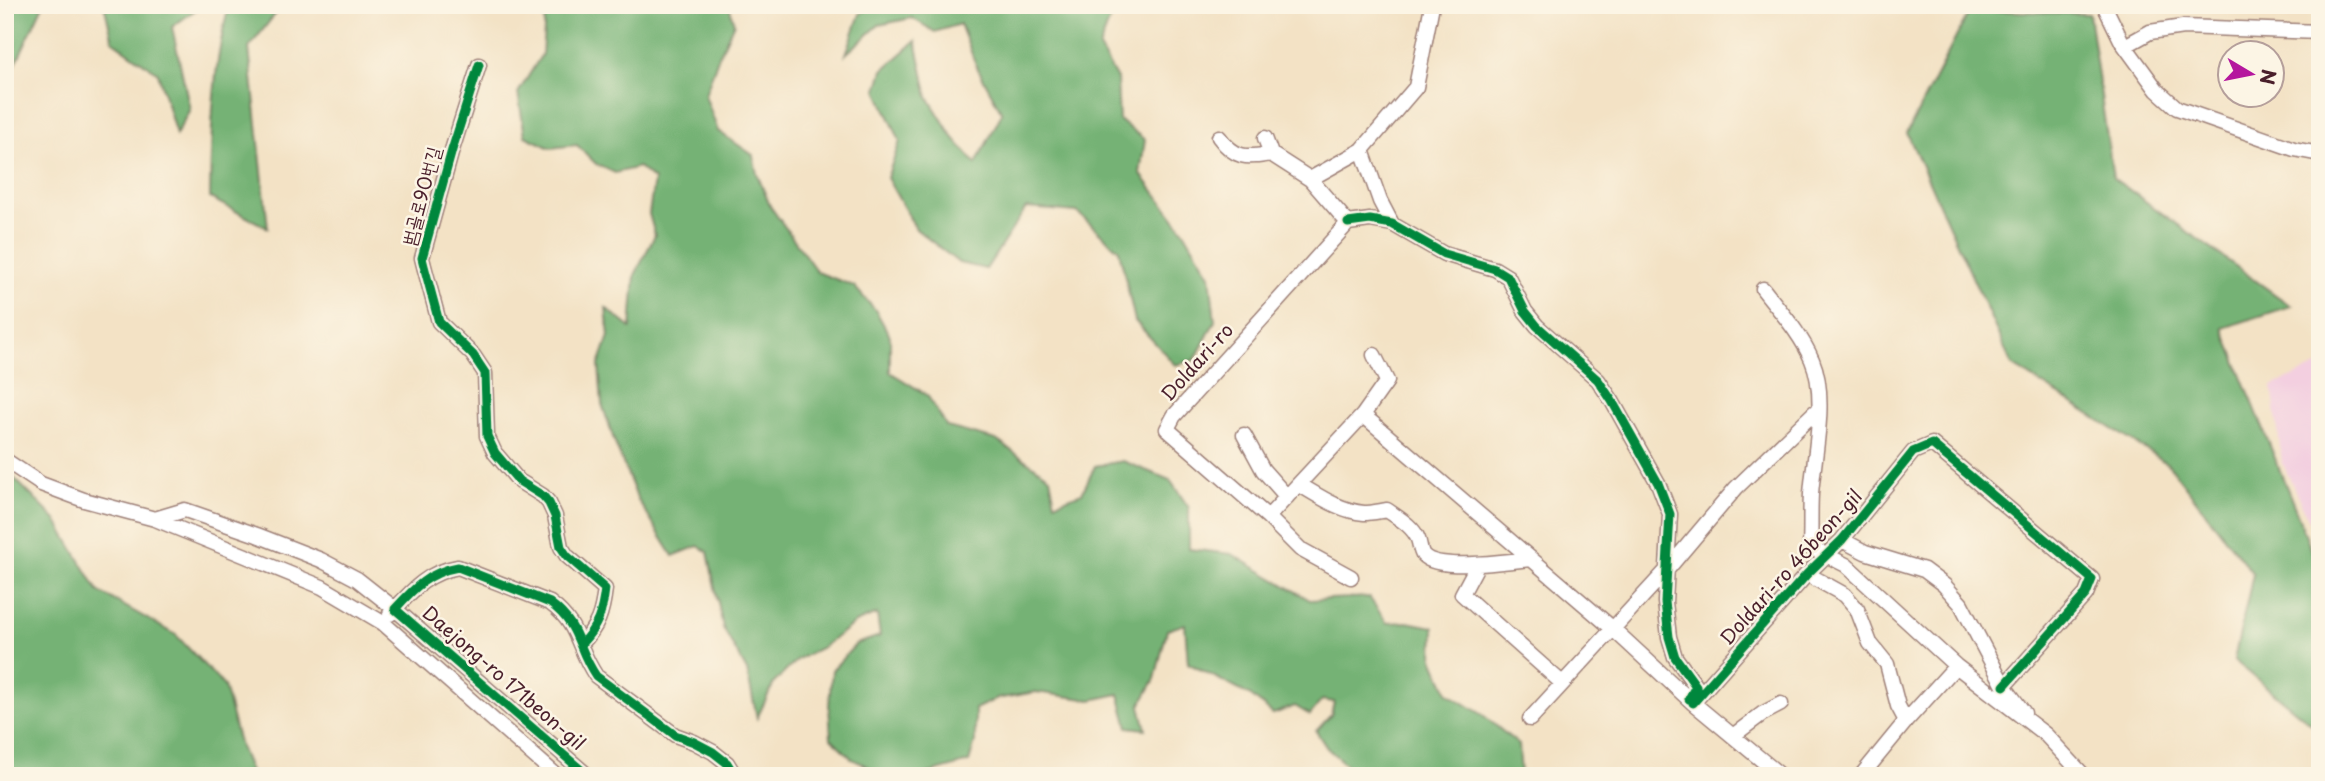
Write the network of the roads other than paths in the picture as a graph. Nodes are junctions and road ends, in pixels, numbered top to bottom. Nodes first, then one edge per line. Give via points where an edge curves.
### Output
1 (1432, 5) edge
2 (2104, 5) edge
3 (2320, 32) edge
4 (2125, 46) junction
5 (479, 65) dead end
6 (1219, 137) dead end
7 (1265, 138) dead end
8 (1362, 150) junction
9 (1271, 153) junction
10 (2320, 154) edge
11 (1310, 179) junction
12 (1348, 223) junction
13 (1392, 224) junction
14 (1763, 289) dead end
15 (1374, 355) dead end
16 (1819, 408) junction
17 (1363, 415) junction
18 (1244, 436) dead end
19 (5, 460) edge
20 (1300, 485) junction
21 (1287, 497) junction
22 (1268, 517) junction
23 (155, 519) junction
24 (1842, 540) junction
25 (1826, 555) junction
26 (1531, 559) junction
27 (1478, 564) junction
28 (1666, 571) junction
29 (1807, 574) junction
30 (1350, 577) dead end
31 (395, 609) junction
32 (383, 623) junction
33 (1612, 628) junction
34 (580, 644) junction
35 (1956, 666) junction
36 (1562, 683) junction
37 (2004, 686) junction
38 (1691, 701) junction
39 (1781, 704) dead end
40 (2026, 718) junction
41 (1530, 719) dead end
42 (1906, 720) junction
43 (1734, 735) junction
44 (1773, 773) edge
45 (557, 776) edge
46 (588, 776) edge
47 (735, 776) edge
48 (1861, 776) edge
49 (2084, 776) edge

1 - 8 street via 1416,87
2 - 4 street
3 - 4 street via 2183,27 2150,32
4 - 10 street via 2176,108
5 - 34 street, 범골로90번길 via 422,258 439,322 485,373 487,436 495,453 519,481 549,503 561,547 605,589 594,630
6 - 9 street via 1227,149 1248,158
7 - 9 street
8 - 11 street
8 - 13 street
9 - 11 street
11 - 12 street
12 - 13 street
12 - 22 street, Doldari-ro via 1167,429
13 - 28 street via 1444,254 1507,277 1537,326 1598,380 1658,483 1670,514
14 - 16 street, Doldari-ro 46beon-gil via 1812,360
15 - 17 street via 1387,382
16 - 25 street, Doldari-ro 46beon-gil via 1810,547
16 - 28 street via 1736,488
17 - 20 street
17 - 26 street
18 - 21 street via 1263,470
19 - 23 street via 41,484
20 - 21 street
20 - 27 street via 1347,509 1365,513 1387,510 1413,529 1430,560
21 - 22 street
22 - 30 street, Doldari-ro via 1300,549
23 - 31 street, Daejong-ro 171beon-gil via 185,510 257,535 357,579
23 - 32 street via 322,587
24 - 25 street, Doldari-ro 46beon-gil
24 - 37 street via 1924,570 1944,585 1961,604
24 - 37 street, Doldari-ro 46beon-gil via 1913,452 1932,444 2092,579 2086,594
25 - 29 street, Doldari-ro 46beon-gil
25 - 35 street via 1846,565
26 - 27 street
26 - 33 street
27 - 36 street via 1462,594
28 - 33 street
28 - 38 street via 1669,637 1675,657 1696,686
29 - 38 street, Doldari-ro 46beon-gil
29 - 42 street, Doldari-ro 46beon-gil via 1845,595 1857,609 1870,643 1887,664
31 - 32 street, Daejong-ro 171beon-gil
31 - 34 street via 419,583 458,567 550,603 574,626
31 - 46 street, Daejong-ro 171beon-gil
32 - 45 street
33 - 36 street
33 - 38 street
34 - 47 street via 596,676 675,735 713,752
35 - 40 street
35 - 42 street
36 - 41 street
37 - 40 street
38 - 43 street
39 - 43 street
40 - 49 street
42 - 48 street
43 - 44 street

